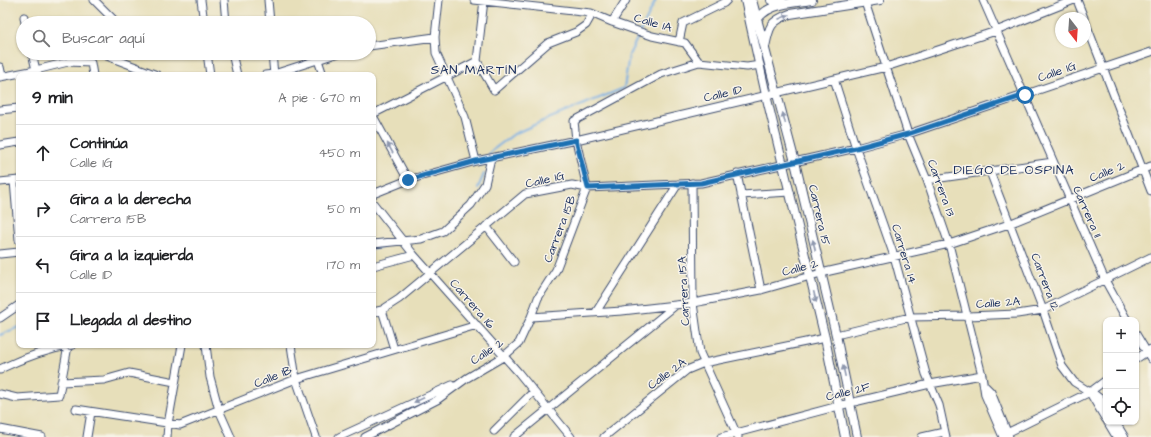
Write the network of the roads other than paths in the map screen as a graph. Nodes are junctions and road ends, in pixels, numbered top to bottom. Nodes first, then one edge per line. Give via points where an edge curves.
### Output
1 (94, 0) edge
2 (201, 0) edge
3 (224, 0) edge
4 (268, 0) edge
5 (439, 0) edge
6 (474, 0) edge
7 (484, 0) edge
8 (626, 0) edge
9 (727, 0) edge
10 (745, 0) edge
11 (752, 0) edge
12 (771, 0) edge
13 (812, 0) edge
14 (880, 0) edge
15 (983, 0) edge
16 (1074, 0) edge
17 (1077, 0) edge
18 (865, 2) junction
19 (787, 4) junction
20 (1082, 12) edge
21 (591, 13) junction
22 (110, 16) edge
23 (203, 16) edge
24 (225, 16) edge
25 (269, 16) edge
26 (612, 22) junction
27 (756, 22) junction
28 (996, 31) junction
29 (753, 33) junction
30 (1091, 35) edge
31 (435, 37) junction
32 (680, 42) junction
33 (376, 45) edge
34 (764, 47) junction
35 (1151, 52) edge
36 (34, 60) edge
37 (71, 60) edge
38 (118, 60) edge
39 (208, 60) edge
40 (234, 60) edge
41 (273, 60) edge
42 (318, 60) joint
43 (477, 61) junction
44 (68, 62) junction
45 (699, 62) junction
46 (760, 65) junction
47 (0, 67) edge
48 (886, 67) junction
49 (1103, 68) junction
50 (36, 70) junction
51 (29, 72) edge
52 (92, 72) edge
53 (149, 72) edge
54 (210, 72) edge
55 (236, 72) edge
56 (274, 72) edge
57 (280, 72) edge
58 (323, 72) edge
59 (16, 75) edge
60 (446, 76) junction
61 (1, 77) edge
62 (834, 79) junction
63 (777, 93) junction
64 (766, 94) junction
65 (1025, 95) junction
66 (16, 108) edge
67 (0, 110) edge
68 (376, 113) edge
69 (376, 121) edge
70 (908, 134) junction
71 (576, 140) junction
72 (16, 142) edge
73 (0, 145) edge
74 (856, 148) junction
75 (491, 158) junction
76 (476, 161) junction
77 (795, 162) junction
78 (1053, 162) junction
79 (783, 164) junction
80 (1151, 166) edge
81 (1143, 169) junction
82 (990, 172) junction
83 (737, 174) junction
84 (16, 180) edge
85 (408, 180) junction
86 (927, 180) junction
87 (0, 182) edge
88 (692, 183) junction
89 (678, 184) junction
90 (588, 188) junction
91 (1151, 190) edge
92 (790, 192) junction
93 (376, 193) edge
94 (741, 195) junction
95 (1069, 200) junction
96 (376, 207) edge
97 (1009, 224) junction
98 (486, 226) junction
99 (404, 241) junction
100 (376, 244) edge
101 (949, 244) junction
102 (16, 252) edge
103 (0, 254) edge
104 (414, 255) junction
105 (894, 256) junction
106 (1151, 257) edge
107 (514, 262) dead end
108 (376, 265) edge
109 (430, 273) junction
110 (821, 273) junction
111 (810, 276) junction
112 (1105, 280) junction
113 (760, 290) junction
114 (693, 303) junction
115 (676, 305) junction
116 (16, 307) edge
117 (382, 310) junction
118 (1043, 310) junction
119 (376, 311) edge
120 (596, 312) junction
121 (968, 316) junction
122 (531, 317) junction
123 (910, 317) junction
124 (1125, 317) edge
125 (0, 318) edge
126 (477, 325) junction
127 (836, 335) junction
128 (825, 338) junction
129 (1139, 338) edge
130 (58, 348) edge
131 (69, 348) edge
132 (181, 348) edge
133 (206, 348) edge
134 (291, 348) edge
135 (394, 349) junction
136 (1149, 351) edge
137 (503, 357) junction
138 (1139, 358) edge
139 (1151, 359) edge
140 (704, 363) junction
141 (0, 369) edge
142 (982, 375) junction
143 (467, 378) junction
144 (296, 379) junction
145 (61, 382) junction
146 (175, 382) junction
147 (1103, 382) edge
148 (930, 384) junction
149 (533, 392) junction
150 (1090, 392) junction
151 (0, 394) edge
152 (850, 403) junction
153 (1103, 403) edge
154 (839, 405) junction
155 (76, 409) dead end
156 (547, 409) junction
157 (219, 410) junction
158 (91, 412) junction
159 (1103, 414) edge
160 (168, 424) junction
161 (1110, 425) edge
162 (1117, 425) edge
163 (0, 429) edge
164 (494, 431) dead end
165 (737, 435) edge
166 (945, 435) edge
167 (1006, 436) edge
168 (42, 437) edge
169 (87, 437) edge
170 (167, 437) edge
171 (231, 437) edge
172 (316, 437) edge
173 (339, 437) edge
174 (365, 437) edge
175 (514, 437) edge
176 (570, 437) edge
177 (604, 437) edge
178 (721, 437) edge
179 (845, 437) edge
180 (857, 437) edge
181 (922, 437) edge
182 (1117, 437) edge
183 (1124, 437) edge

1 - 22 street
2 - 23 street
3 - 24 street
4 - 25 street
5 - 31 street
6 - 7 street, Calle 1A
7 - 21 street, Calle 1A
7 - 43 street
8 - 26 street
9 - 32 street via 683,23
10 - 29 main road, Carrera 15
11 - 27 main road, Carrera 15
12 - 19 main road
13 - 19 main road
14 - 18 main road
15 - 28 street, Carrera 11
16 - 28 street, Calle 1D
17 - 20 street
34 -> 18 main road via 770,25 781,17
18 - 48 street, Carrera 13
19 - 27 main road via 771,8
21 - 26 street, Calle 1A
21 - 43 street via 586,25 548,44 494,90
26 - 32 street, Calle 1A
27 - 29 main road
27 - 34 main road, Carrera 15
28 - 48 street, Calle 1D
28 - 65 street, Carrera 11
29 - 46 main road, Carrera 15
30 - 49 street
31 - 33 street
31 - 60 street via 436,53
32 - 45 street, Calle 1A via 686,43
34 - 63 main road, Carrera 15
35 - 49 street, Calle 1G
36 - 50 street
37 - 44 street
38 - 53 street
39 - 54 street
40 - 55 street
41 - 56 street
42 - 57 street
42 - 58 street
43 - 60 street
44 - 50 street
44 - 52 street via 91,63
45 - 46 street via 747,67
45 - 71 street, Carrera 15B via 661,74 574,122
46 - 64 main road, Carrera 15
47 - 61 street
48 - 62 street, Calle 1D
48 - 70 street, Carrera 13
49 - 65 street, Calle 1G
49 - 81 street
50 - 51 street
59 - 61 street
60 - 68 street
60 - 76 street via 465,117
62 - 63 street, Calle 1D
62 - 74 street, Carrera 14
63 - 64 street, Calle 1D
77 -> 63 main road, Carrera 15
64 - 71 street, Calle 1D
64 - 79 main road, Carrera 15
65 - 70 street, Calle 1G
65 - 78 street, Carrera 11
66 - 67 street
85 -> 69 street
70 - 74 street, Calle 1G
70 - 86 street, Carrera 13
71 - 75 street, Calle 1D
71 - 90 street, Carrera 15B
72 - 73 street
74 - 77 street, Calle 1G
74 - 105 street, Carrera 14
75 - 76 street, Calle 1D
75 - 99 street via 485,184 471,205 443,231 421,239
76 - 85 street, Calle 1D
77 - 79 street, Calle 1G
110 -> 77 main road, Carrera 15
78 - 82 street
78 - 95 street, Carrera 11
79 - 83 street, Calle 1G
79 - 92 main road, Carrera 15
80 - 81 street, Calle 2
81 - 91 street
81 - 95 street, Calle 2
82 - 86 street
82 - 97 street, Carrera 12
83 - 88 street, Calle 1G
83 - 94 street
84 - 87 street
85 - 93 street, Calle 1D
86 - 101 street, Carrera 13
88 - 89 street, Calle 1G
88 - 114 street, Carrera 15A
89 - 90 street, Calle 1G
89 - 120 street
90 - 98 street, Calle 1G via 572,185 525,194
90 - 122 street, Carrera 15B via 556,270 538,298
92 - 94 street
92 - 111 main road, Carrera 15
94 - 113 street
95 - 97 street, Calle 2
95 - 112 street, Carrera 11
96 - 99 street, Carrera 16
97 - 101 street, Calle 2
97 - 118 street, Carrera 12
98 - 107 street
98 - 109 street, Calle 1G
99 - 100 street
99 - 104 street, Carrera 16
101 - 105 street, Calle 2
101 - 121 street, Carrera 13
102 - 103 street
104 - 108 street
104 - 109 street, Carrera 16
105 - 110 street, Calle 2
105 - 123 street, Carrera 14
106 - 112 street, Calle 2A
109 - 117 street, Calle 1G
109 - 126 street, Carrera 16
110 - 111 street, Calle 2
110 - 127 main road, Carrera 15
111 - 113 street, Calle 2
111 -> 128 main road, Carrera 15
112 - 118 street, Calle 2A
112 - 124 street, Carrera 11
113 - 114 street, Calle 2
114 - 115 street, Calle 2
114 - 140 street, Carrera 15A
115 - 120 street, Calle 2
115 - 156 street
116 - 125 street
117 - 119 street, Calle 1G
117 - 135 street
118 - 121 street, Calle 2A
118 - 150 street, Carrera 12 via 1062,366 1074,382
120 - 122 street, Calle 2
121 - 123 street, Calle 2A
121 - 142 street, Carrera 13
122 - 137 street, Calle 2 via 519,343
123 - 127 street, Calle 2A
123 - 148 street, Carrera 14
126 - 135 street, Calle 1B
126 - 137 street, Carrera 16
152 -> 127 main road, Carrera 15
128 - 140 street, Calle 2A
128 - 154 main road, Carrera 15
129 - 136 street
130 - 141 street via 38,353
131 - 145 street
132 - 146 street
133 - 157 street via 210,377
134 - 144 street
135 - 144 street, Calle 1B
136 - 138 street
136 - 139 street
137 - 143 street, Calle 2
137 - 149 street, Carrera 16
140 - 165 street, Carrera 15A
140 - 177 street, Calle 2A via 687,370
142 - 148 street, Calle 2F
142 - 167 street, Carrera 13 via 984,385 991,392
143 -> 173 street, Calle 2
143 - 174 street, Calle 2 via 436,400
144 - 157 street, Calle 1B
144 - 172 street
145 - 146 street via 104,380 129,373
145 - 151 street via 59,395 17,398
146 - 160 street
147 - 150 street
148 - 152 street, Calle 2F
148 - 166 street, Carrera 14 via 939,405
149 - 156 street, Carrera 16
149 - 164 street
150 - 153 main road, Carrera 12
150 - 159 main road, Carrera 12
150 - 167 street
152 - 154 street, Calle 2F
152 - 180 main road, Carrera 15
154 - 165 street, Calle 2F
154 - 179 main road, Carrera 15
155 - 158 street, Calle 1B
156 - 175 street
156 - 176 street, Carrera 16
157 - 160 street, Calle 1B via 180,425
157 - 171 street
158 - 160 street, Calle 1B
158 - 169 street
160 - 170 street
161 - 182 main road
162 - 183 main road
163 - 168 street
165 - 178 street, Calle 2F
166 - 181 street

